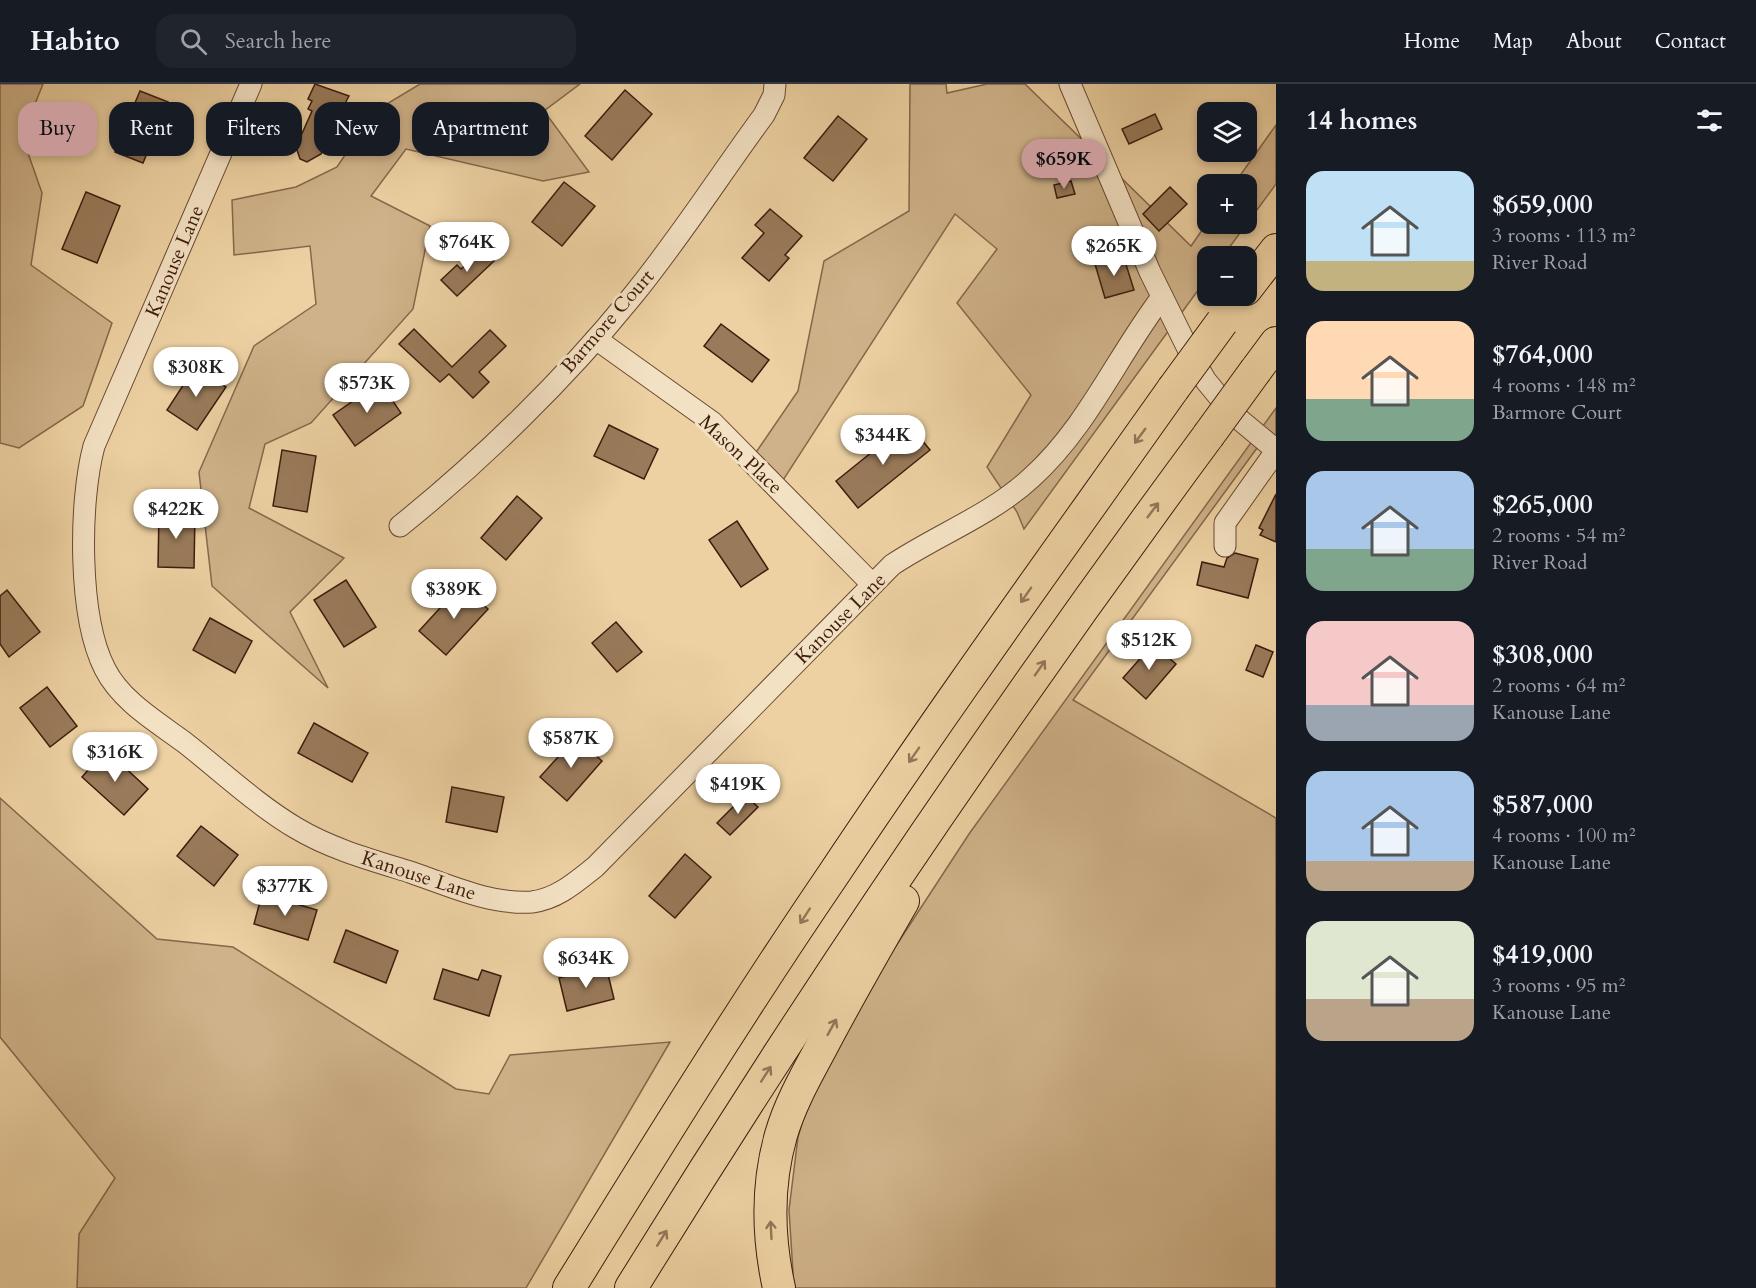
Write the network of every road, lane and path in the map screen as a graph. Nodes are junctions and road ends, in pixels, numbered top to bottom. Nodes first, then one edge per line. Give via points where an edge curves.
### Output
1 (251, 84) edge
2 (775, 84) edge
3 (1070, 84) edge
4 (1276, 250) edge
5 (1257, 275) edge
6 (1162, 297) junction
7 (1234, 306) edge
8 (596, 339) junction
9 (1276, 343) edge
10 (1276, 450) edge
11 (400, 526) dead end
12 (1225, 546) dead end
13 (872, 584) junction
14 (1014, 706) junction
15 (569, 1288) edge
16 (631, 1288) edge
17 (779, 1288) edge

1 - 13 street, Kanouse Lane via 94,446 87,472 83,517 92,635 105,671 140,709 295,828 333,847 479,896 533,902 559,894 595,867
2 - 8 street, Barmore Court via 764,115 632,297
3 - 6 street
4 - 5 highway
6 - 10 street via 1193,359 1218,397
6 - 13 street, Kanouse Lane via 1099,394 1056,453 1032,477 986,511 892,565
7 -> 15 highway, bridge via 969,675 832,876
8 - 11 street, Barmore Court via 454,483
8 - 13 street, Mason Place via 712,422
14 -> 9 highway, bridge
10 - 12 street via 1225,522
16 -> 14 highway via 852,943
17 -> 14 highway via 771,1232 772,1184 790,1109 847,999

